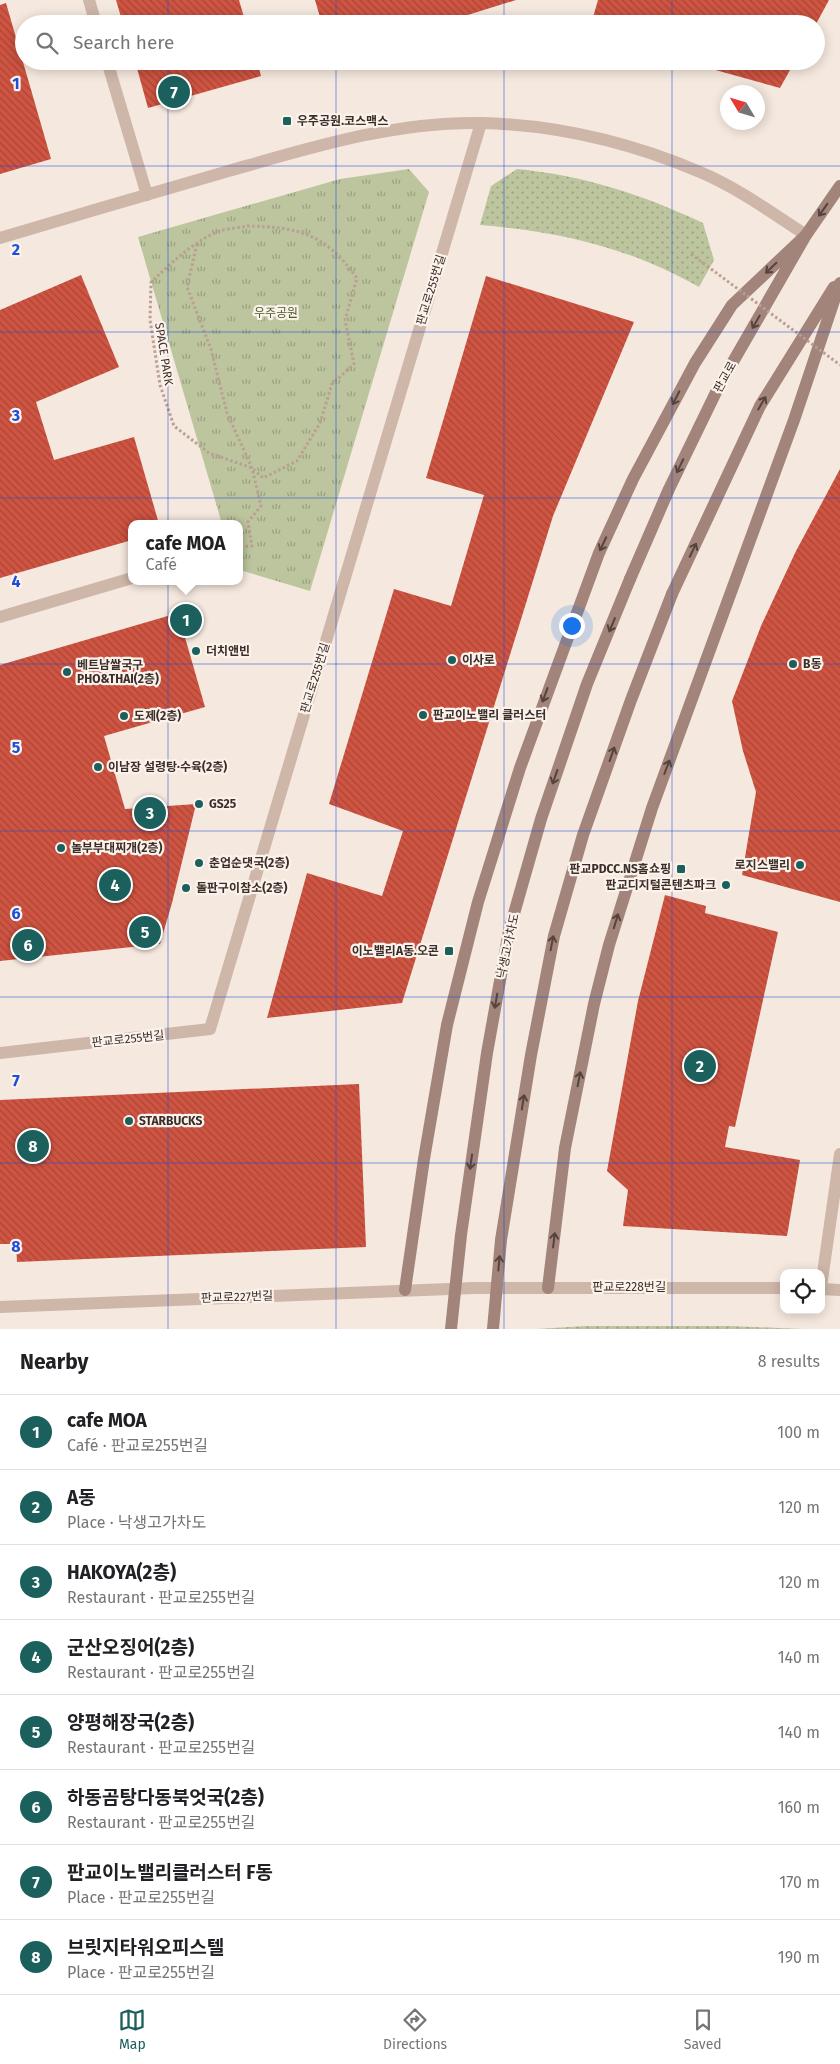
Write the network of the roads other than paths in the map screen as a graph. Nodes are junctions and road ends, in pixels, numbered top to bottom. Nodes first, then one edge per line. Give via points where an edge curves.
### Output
1 (89, 0) edge
2 (93, 15) edge
3 (110, 70) edge
4 (481, 123) junction
5 (840, 186) edge
6 (147, 195) junction
7 (806, 234) junction
8 (0, 238) edge
9 (840, 276) edge
10 (840, 283) edge
11 (128, 579) edge
12 (630, 580) joint
13 (0, 617) edge
14 (0, 1053) edge
15 (840, 1154) edge
16 (824, 1269) edge
17 (474, 1288) joint
18 (548, 1288) junction
19 (780, 1288) edge
20 (825, 1288) edge
21 (405, 1290) junction
22 (840, 1290) edge
23 (0, 1307) edge
24 (451, 1329) edge
25 (493, 1329) edge

1 - 2 street
3 - 6 street
4 - 6 street via 406,128 360,136
4 - 7 street via 569,132 654,154 702,173 742,194
4 - 14 street, 판교로255번길 via 210,1029
5 -> 7 main road, 판교로
6 - 8 street
7 -> 12 main road, 판교로 via 719,386
7 -> 21 main road via 732,305 694,363 633,479 599,553 520,768 478,902 447,1025
25 -> 9 main road, bridge via 501,1240 531,1055 554,936 583,836 672,594 760,406
18 -> 10 main road via 565,1148 609,946 652,808 794,420
11 - 13 street
12 -> 24 main road, 낙생고가차도, bridge via 584,693 541,819 510,931 487,1053
15 - 16 street
17 - 18 street, 판교로228번길
17 - 21 street, 판교로227번길
18 - 19 street, 판교로228번길
20 - 22 street
21 - 23 street, 판교로227번길

